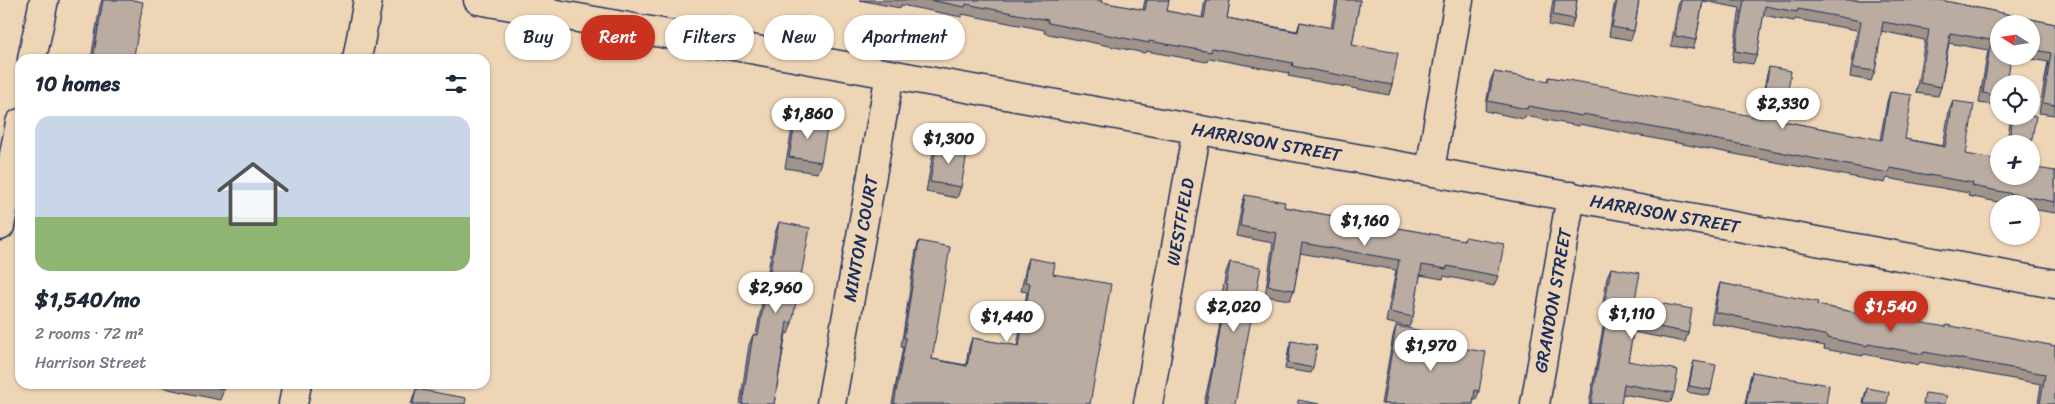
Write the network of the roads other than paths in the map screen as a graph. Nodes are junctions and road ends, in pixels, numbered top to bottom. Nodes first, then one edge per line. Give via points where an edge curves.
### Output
1 (44, 0) edge
2 (368, 0) edge
3 (478, 0) edge
4 (1459, 0) edge
5 (33, 54) edge
6 (358, 54) edge
7 (890, 74) junction
8 (1197, 129) junction
9 (15, 149) edge
10 (1430, 170) junction
11 (1571, 196) junction
12 (0, 226) edge
13 (2055, 284) edge
14 (296, 389) edge
15 (293, 404) edge
16 (830, 404) edge
17 (1148, 404) edge
18 (1534, 404) edge

1 - 5 street
2 - 6 street
3 - 7 street, HARRISON STREET
4 - 10 street
7 - 8 street, HARRISON STREET
7 - 16 street, MINTON COURT
8 - 10 street, HARRISON STREET
8 - 17 street, WESTFIELD
9 - 12 street
10 - 11 street, HARRISON STREET
11 - 13 street, HARRISON STREET
11 - 18 street, GRANDON STREET
14 - 15 street

